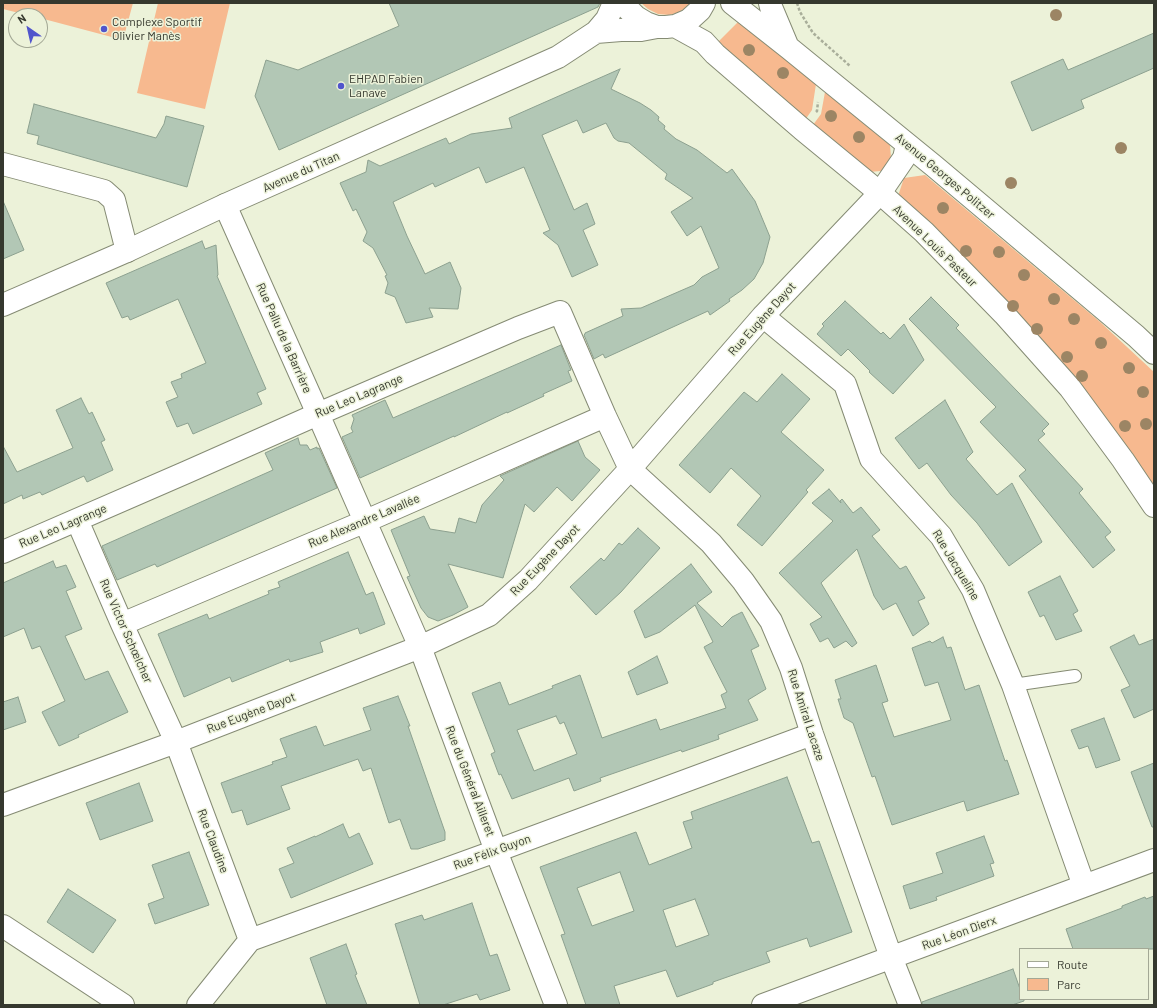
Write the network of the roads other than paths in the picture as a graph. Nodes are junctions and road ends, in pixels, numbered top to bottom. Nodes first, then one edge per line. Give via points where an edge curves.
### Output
1 (614, 3) edge
2 (625, 3) edge
3 (704, 3) edge
4 (732, 3) edge
5 (770, 3) edge
6 (666, 26) junction
7 (596, 32) junction
8 (789, 48) junction
9 (907, 145) junction
10 (3, 164) edge
11 (880, 193) junction
12 (225, 206) junction
13 (127, 251) junction
14 (3, 305) edge
15 (764, 316) junction
16 (1154, 353) edge
17 (318, 414) junction
18 (605, 416) junction
19 (630, 469) junction
20 (1154, 506) edge
21 (77, 520) junction
22 (366, 521) junction
23 (3, 552) edge
24 (122, 624) junction
25 (420, 647) junction
26 (1075, 676) dead end
27 (1013, 685) junction
28 (812, 734) junction
29 (176, 742) junction
30 (3, 805) edge
31 (496, 851) junction
32 (1154, 860) edge
33 (1084, 886) junction
34 (3, 926) edge
35 (250, 940) junction
36 (891, 957) junction
37 (123, 1005) edge
38 (198, 1005) edge
39 (556, 1005) edge
40 (763, 1005) edge
41 (910, 1005) edge

1 - 7 street, Avenue du Titan via 607,19
2 - 6 street, Avenue Louis Pasteur via 636,17 646,23
3 - 6 street, Avenue du Titan via 689,20
4 - 8 street, Avenue Georges Politzer
5 - 8 street
6 - 7 street, Avenue du Titan
6 - 11 street, Avenue Louis Pasteur via 704,42
7 - 12 street, Avenue du Titan via 558,57
8 - 9 street, Avenue Georges Politzer
9 - 11 street, Rue Eugène Dayot via 904,158
9 - 16 street, Avenue Georges Politzer
10 - 13 street via 104,191 114,200
11 - 15 street, Rue Eugène Dayot
11 - 20 street, Avenue Louis Pasteur via 924,232 999,308 1070,388
12 - 13 street, Avenue du Titan
12 - 17 street, Rue Pallu de la Barrière
13 - 14 street, Avenue du Titan
15 - 19 street, Rue Eugène Dayot
15 - 27 street, Rue Jacqueline via 845,384 871,459 941,536 973,590
17 - 18 street, Rue Leo Lagrange via 560,312
17 - 21 street, Rue Leo Lagrange
17 - 22 street, Rue Pallu de la Barrière
18 - 19 street, Rue Leo Lagrange
18 - 22 street, Rue Alexandre Lavallée
19 - 25 street, Rue Eugène Dayot via 528,580 489,615
19 - 28 street, Rue Amiral Lacaze via 711,543 743,581 771,621 792,668
21 - 23 street, Rue Leo Lagrange
21 - 24 street, Rue Victor Schœlcher
22 - 24 street, Rue Alexandre Lavallée
22 - 25 street, Rue Pallu de la Barrière
24 - 29 street, Rue Victor Schœlcher
25 - 29 street, Rue Eugène Dayot
25 - 31 street, Rue du Général Ailleret
26 - 27 lane
27 - 33 street, Rue Jacqueline
28 - 31 street, Rue Félix Guyon
28 - 36 street, Rue Amiral Lacaze
29 - 30 street, Rue Eugène Dayot
29 - 35 street, Rue Claudine
31 - 35 street, Rue Félix Guyon
31 - 39 street, Rue du Général Ailleret
32 - 33 street, Rue Léon Dierx
33 - 36 street, Rue Léon Dierx
34 - 37 street
35 - 38 street
36 - 40 street, Rue Léon Dierx
36 - 41 street, Rue Amiral Lacaze

